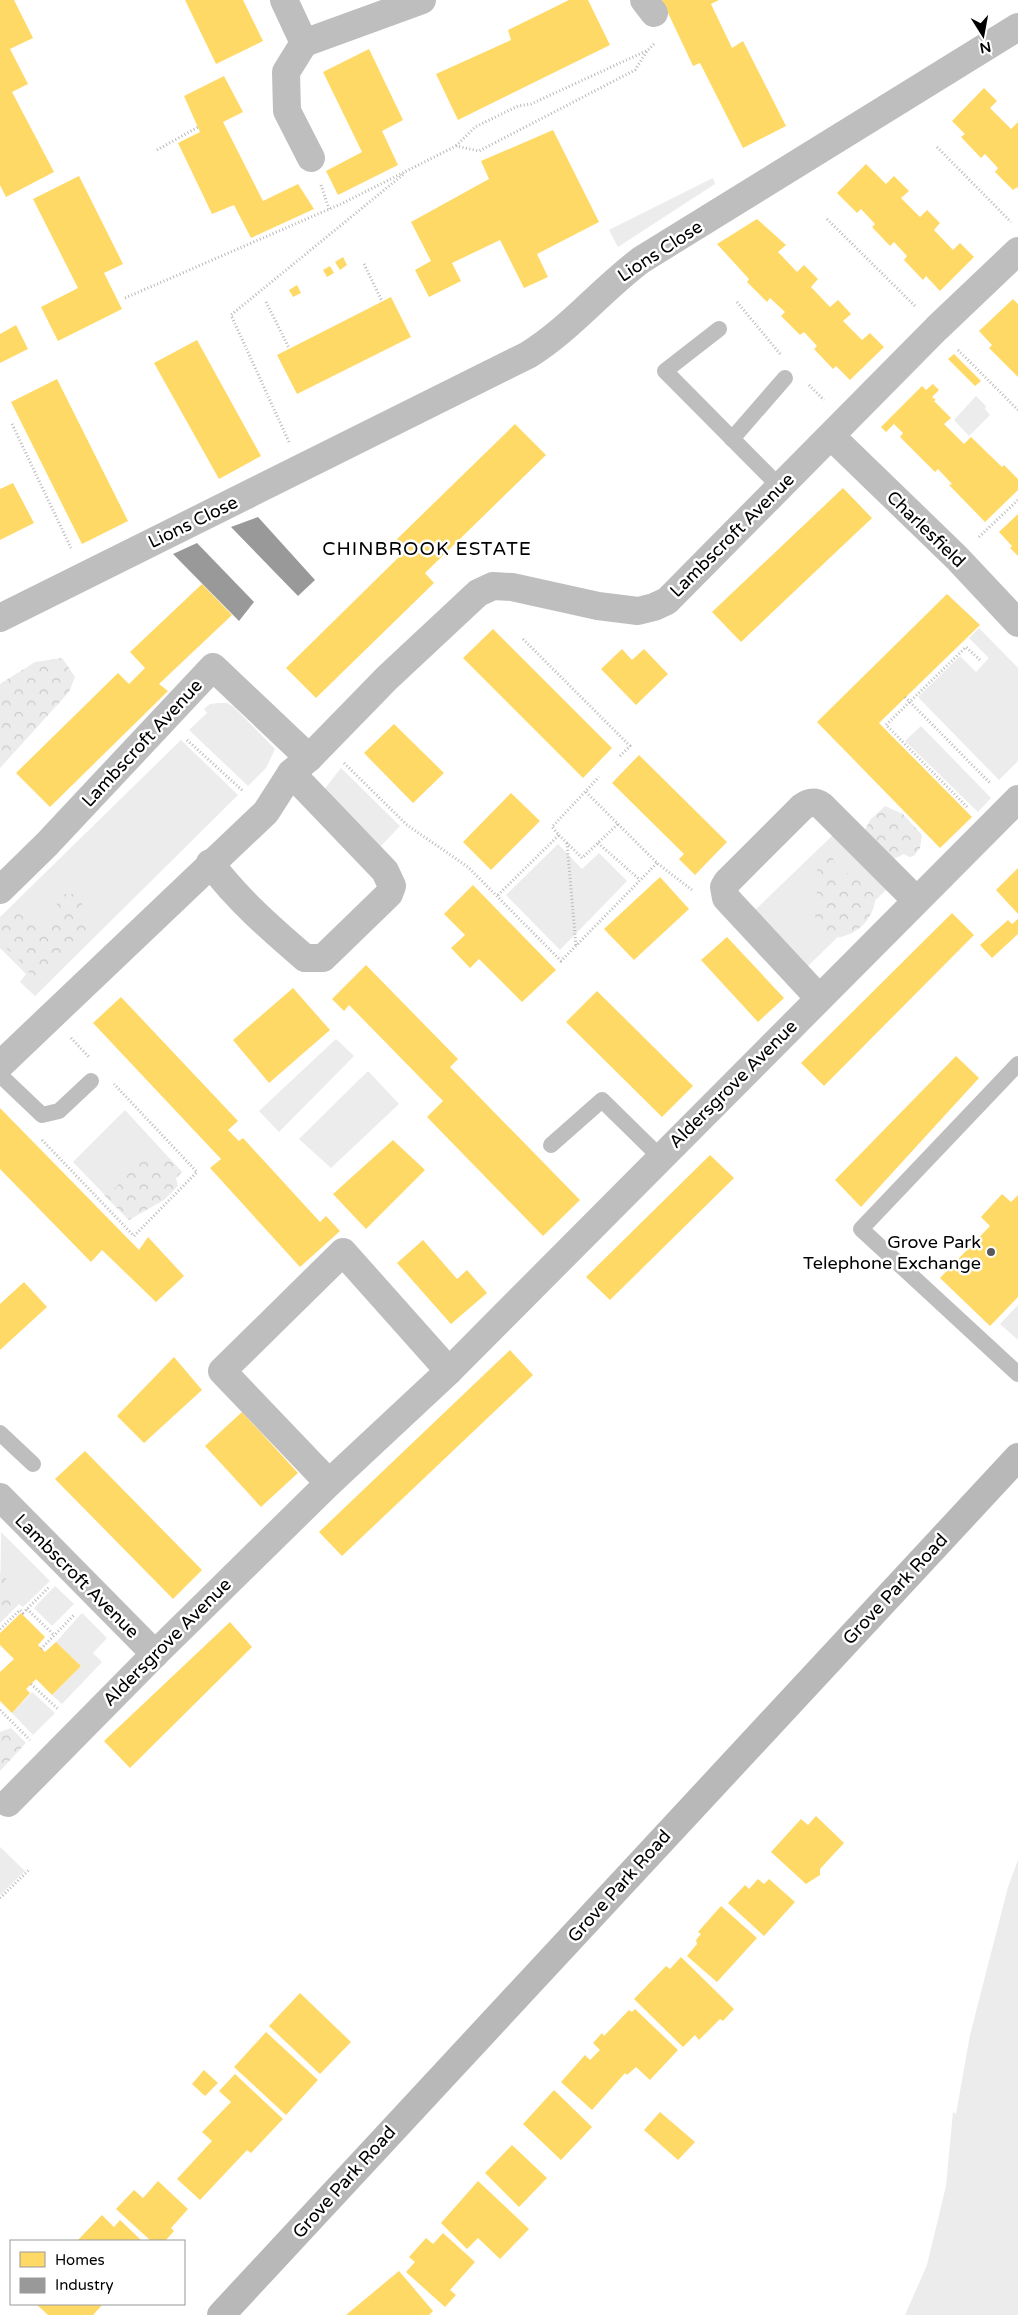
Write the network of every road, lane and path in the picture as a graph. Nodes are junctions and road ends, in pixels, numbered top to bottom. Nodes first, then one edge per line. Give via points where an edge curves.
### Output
1 (284, 0) edge
2 (422, 0) edge
3 (649, 6) edge
4 (1018, 27) edge
5 (304, 43) junction
6 (647, 51) junction
7 (198, 127) dead end
8 (456, 146) junction
9 (937, 147) dead end
10 (157, 150) dead end
11 (311, 158) dead end
12 (411, 168) junction
13 (1018, 229) edge
14 (1018, 251) edge
15 (364, 264) dead end
16 (125, 298) dead end
17 (382, 301) dead end
18 (266, 302) dead end
19 (719, 329) dead end
20 (290, 348) dead end
21 (785, 378) dead end
22 (12, 424) dead end
23 (831, 436) junction
24 (732, 439) junction
25 (302, 468) junction
26 (780, 487) junction
27 (1018, 500) edge
28 (957, 558) junction
29 (84, 576) junction
30 (0, 618) edge
31 (1018, 623) edge
32 (523, 639) dead end
33 (980, 660) dead end
34 (907, 699) junction
35 (165, 719) junction
36 (619, 757) dead end
37 (308, 758) junction
38 (599, 777) dead end
39 (586, 792) junction
40 (1015, 802) edge
41 (266, 812) junction
42 (972, 812) dead end
43 (618, 824) junction
44 (559, 834) junction
45 (567, 843) junction
46 (598, 843) junction
47 (657, 863) junction
48 (210, 864) junction
49 (640, 880) junction
50 (0, 890) edge
51 (692, 890) dead end
52 (498, 894) junction
53 (916, 900) junction
54 (576, 946) junction
55 (819, 998) junction
56 (70, 1036) dead end
57 (5, 1051) edge
58 (90, 1058) dead end
59 (1018, 1064) edge
60 (0, 1075) edge
61 (110, 1079) dead end
62 (91, 1081) dead end
63 (40, 1139) dead end
64 (552, 1145) dead end
65 (660, 1157) junction
66 (449, 1371) junction
67 (1018, 1374) edge
68 (0, 1434) edge
69 (1018, 1457) edge
70 (33, 1464) dead end
71 (329, 1483) junction
72 (0, 1497) edge
73 (50, 1585) dead end
74 (27, 1609) junction
75 (77, 1612) dead end
76 (0, 1629) edge
77 (54, 1636) junction
78 (41, 1649) dead end
79 (154, 1654) junction
80 (31, 1684) dead end
81 (1, 1712) edge
82 (63, 1714) dead end
83 (34, 1744) dead end
84 (8, 1803) dead end
85 (30, 1869) dead end
86 (0, 1898) edge
87 (222, 2315) edge

1 - 5 street
2 - 5 street
3 - 6 path via 664,34
4 - 25 street, Lions Close via 641,260 614,280 552,340 536,350
5 - 11 street via 286,72 288,111
6 - 8 path via 475,127
6 - 8 path via 635,70 480,151
7 - 10 path
8 - 12 path
9 - 13 path
12 - 16 path via 341,204
12 - 25 path via 231,315
14 - 23 street, Lambscroft Avenue
15 - 17 path
18 - 20 path
19 - 24 lane via 665,371
21 - 24 lane
22 - 29 path
23 - 26 street, Lambscroft Avenue
23 - 28 street, Charlesfield
24 - 26 lane
25 - 29 street, Lions Close
26 - 37 street, Lambscroft Avenue via 667,601 654,607 638,612 512,587 493,586 478,592
27 - 28 path
28 - 31 street, Charlesfield
29 - 30 street, Lions Close
32 - 36 path via 630,746
33 - 34 path via 966,647
34 - 40 path
34 - 42 path via 886,725
35 - 37 street, Lambscroft Avenue via 213,667
35 - 41 path
35 - 50 street, Lambscroft Avenue
37 - 41 street, Lambscroft Avenue
37 - 48 street via 385,870 392,886 389,894 323,958 305,958 269,927
37 - 52 path via 468,867
38 - 39 path
39 - 43 path
39 - 44 path via 552,827
40 - 53 street, Aldersgrove Avenue
41 - 48 street, Lambscroft Avenue
43 - 46 path
43 - 47 path
44 - 45 path
44 - 52 path
45 - 46 path via 582,858
45 - 54 path
46 - 49 path
47 - 49 path
47 - 51 path
48 - 57 street, Lambscroft Avenue
49 - 54 path
52 - 54 path via 561,961
53 - 55 street, Aldersgrove Avenue
53 - 55 street via 822,806 813,802 802,807 727,882 724,887 726,898
55 - 65 street, Aldersgrove Avenue
56 - 58 path
59 - 67 lane via 861,1229
60 - 62 lane via 42,1115 59,1111
61 - 63 path via 197,1172 134,1236
64 - 65 lane via 602,1100
65 - 66 street, Aldersgrove Avenue
66 - 71 street, Aldersgrove Avenue
66 - 71 street via 343,1252 222,1370
68 - 70 lane
69 - 87 main road, Grove Park Road
71 - 79 street, Aldersgrove Avenue
72 - 79 street, Lambscroft Avenue
73 - 74 path
74 - 76 path via 23,1613 20,1610
74 - 77 path
75 - 77 path
77 - 78 path
79 - 84 street, Aldersgrove Avenue
80 - 82 path
81 - 83 path
85 - 86 path

